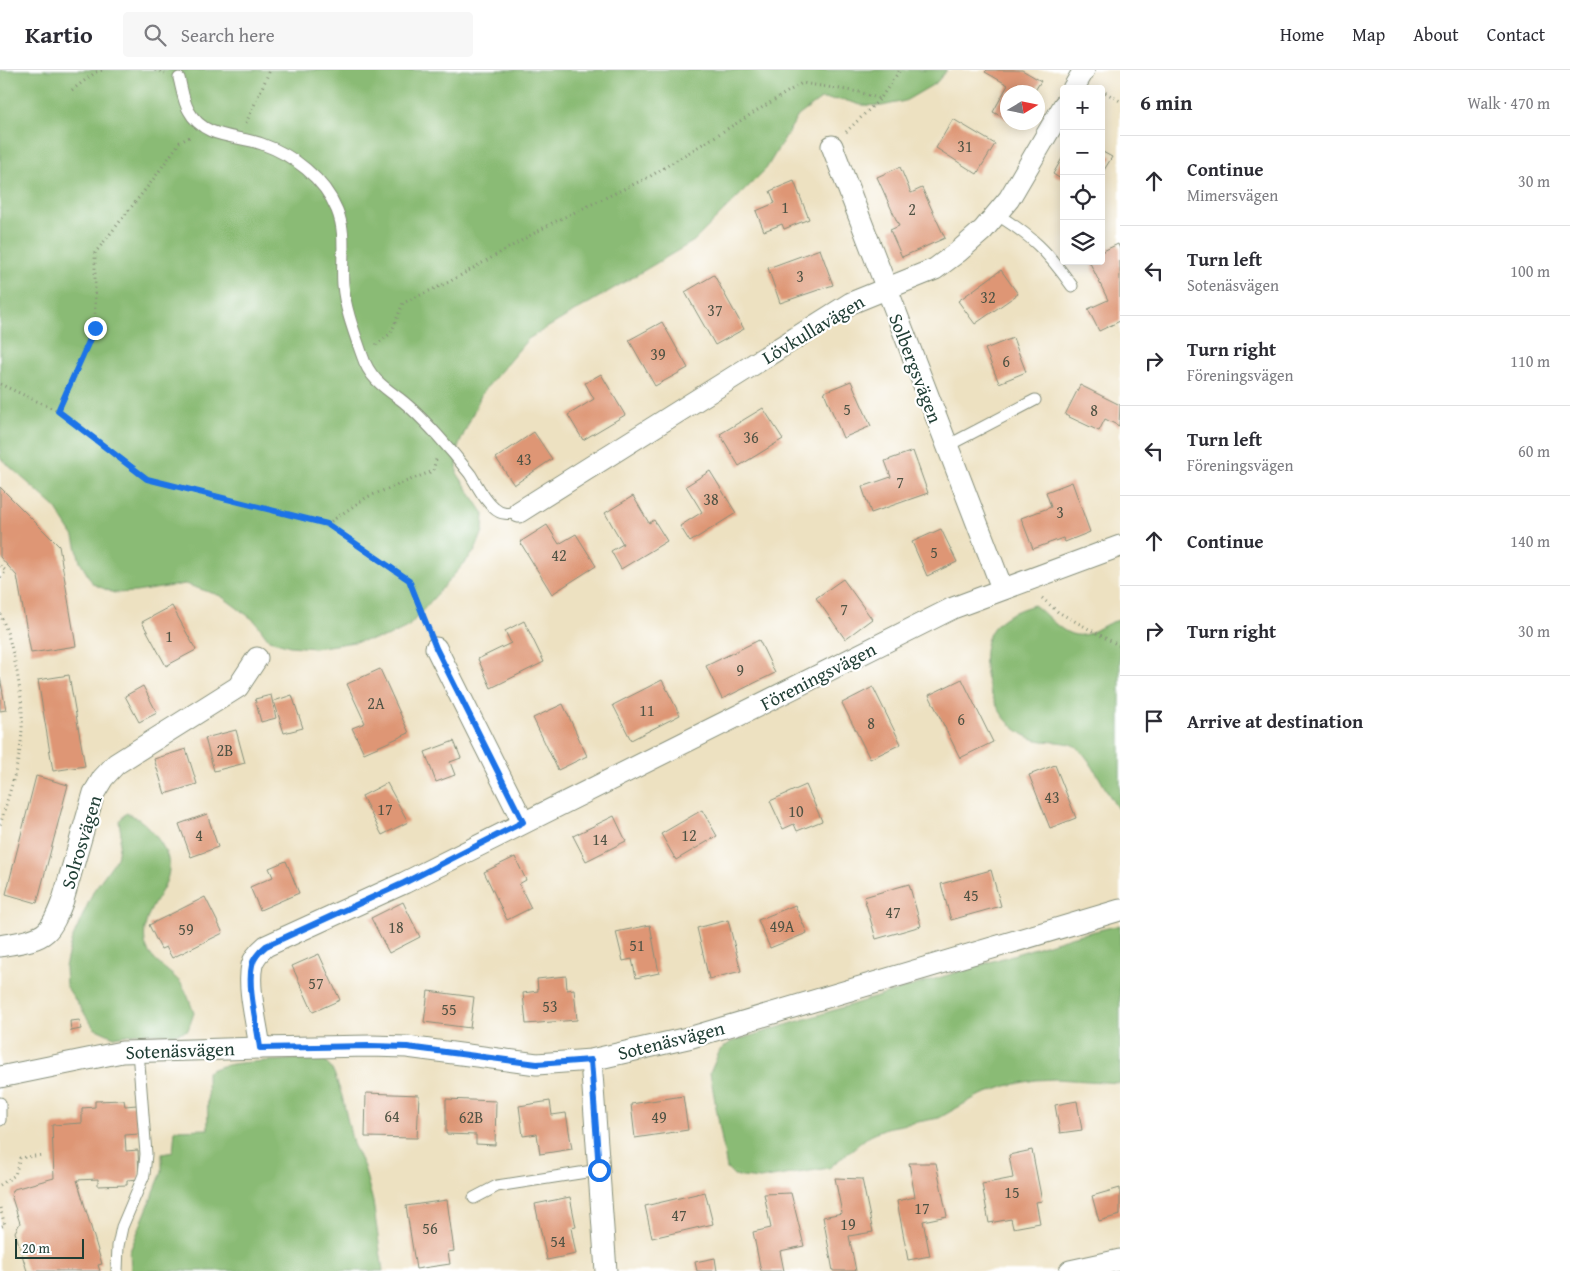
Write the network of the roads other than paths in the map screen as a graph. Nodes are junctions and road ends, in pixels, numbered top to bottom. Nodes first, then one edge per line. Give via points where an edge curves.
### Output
1 (1084, 70) edge
2 (179, 78) dead end
3 (1075, 85) edge
4 (1060, 111) edge
5 (832, 146) road end
6 (996, 214) junction
7 (1072, 286) dead end
8 (885, 288) junction
9 (1035, 400) dead end
10 (947, 446) junction
11 (519, 512) joint
12 (1120, 546) edge
13 (1012, 586) junction
14 (436, 648) road end
15 (257, 658) dead end
16 (523, 822) junction
17 (1120, 910) edge
18 (0, 946) edge
19 (260, 1048) junction
20 (138, 1052) junction
21 (591, 1060) junction
22 (0, 1077) edge
23 (0, 1103) edge
24 (0, 1120) edge
25 (599, 1170) junction
26 (474, 1198) dead end
27 (1120, 1260) edge
28 (117, 1271) edge
29 (606, 1271) edge
30 (1070, 1271) edge

1 - 3 street
2 - 11 lane via 189,111 197,121 219,135 261,143 296,161 315,177 337,210 344,247 343,285 368,372 441,442 469,473 492,507 508,514
4 - 6 street, Lövkullavägen via 1009,199
5 - 8 street, Solbergsvägen
6 - 7 lane via 1045,250
6 - 8 street, Lövkullavägen via 958,252 935,269
8 - 10 street, Solbergsvägen
8 - 11 street, Lövkullavägen via 851,303
9 - 10 lane
10 - 13 street, Solbergsvägen
12 - 13 street, Föreningsvägen
13 - 16 street, Föreningsvägen via 953,608
14 - 16 street
15 - 18 street, Solrosvägen via 238,687 116,764 103,778 94,793 63,900 46,932
16 - 19 street, Föreningsvägen via 404,883 266,946 252,964 251,980
17 - 21 street, Sotenäsvägen via 692,1037
19 - 20 street, Sotenäsvägen
19 - 21 street, Sotenäsvägen via 407,1047 537,1064
20 - 22 street, Sotenäsvägen via 97,1055
20 - 28 lane via 146,1154 144,1176 122,1227
21 - 25 street
23 - 24 lane
25 - 26 lane via 497,1186
25 - 29 street
27 - 30 street

